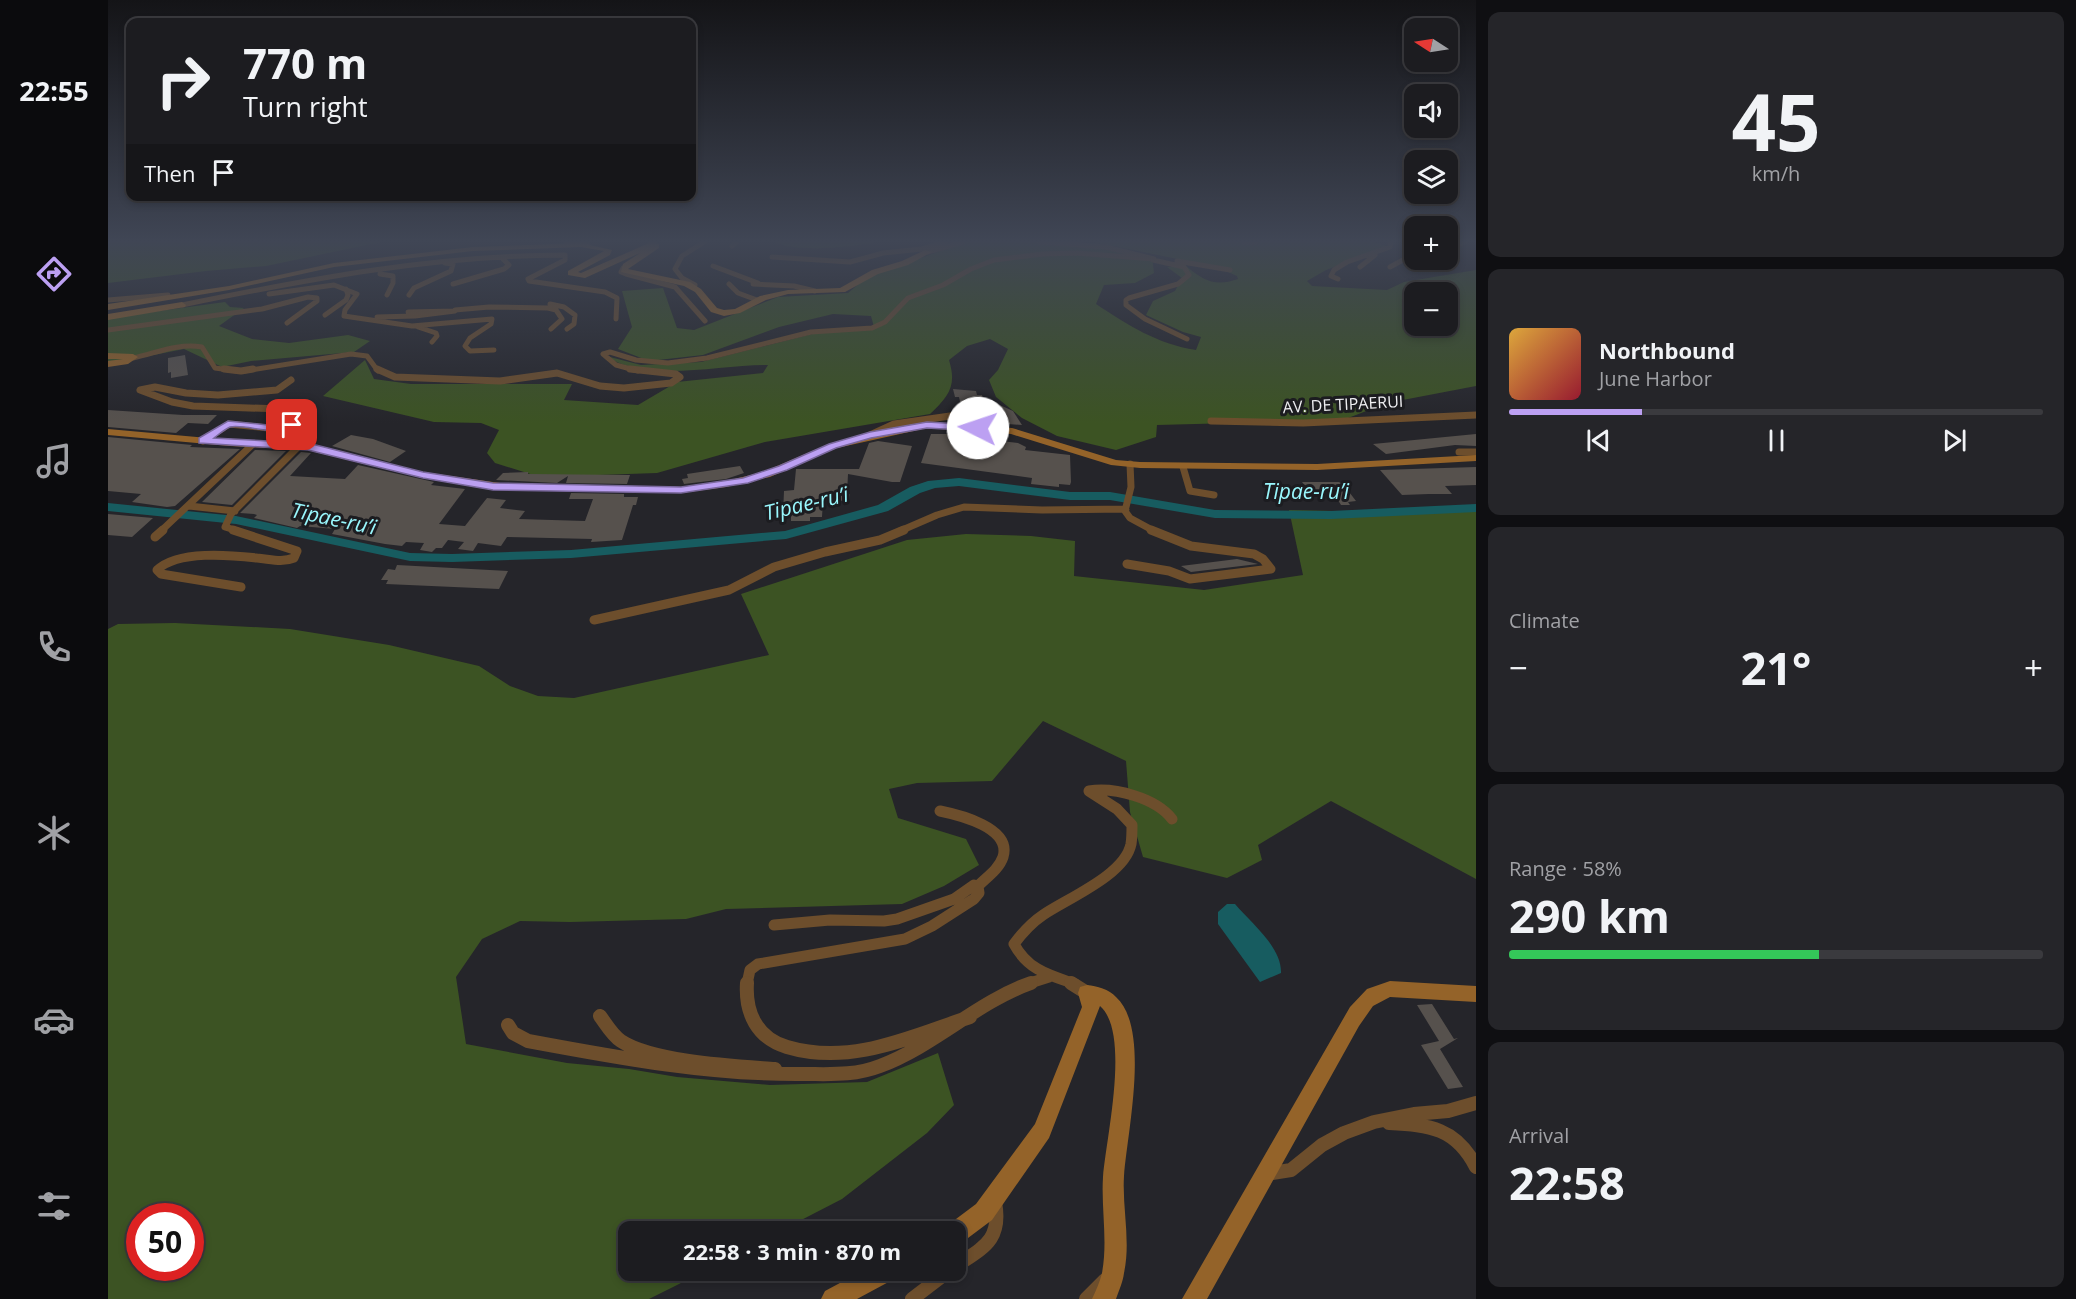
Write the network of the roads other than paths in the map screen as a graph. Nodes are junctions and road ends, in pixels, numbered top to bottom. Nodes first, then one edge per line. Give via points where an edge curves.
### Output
1 (151, 303) edge
2 (198, 303) edge
3 (206, 303) edge
4 (286, 303) edge
5 (312, 303) edge
6 (342, 303) edge
7 (351, 303) edge
8 (617, 303) edge
9 (689, 303) edge
10 (708, 303) edge
11 (753, 303) edge
12 (903, 303) edge
13 (1127, 303) edge
14 (182, 306) junction
15 (514, 307) junction
16 (455, 310) junction
17 (344, 312) junction
18 (408, 312) dead end
19 (109, 313) edge
20 (325, 315) dead end
21 (616, 319) dead end
22 (705, 321) dead end
23 (286, 323) dead end
24 (412, 326) junction
25 (551, 328) dead end
26 (567, 329) dead end
27 (108, 330) edge
28 (1188, 339) dead end
29 (432, 342) dead end
30 (494, 350) dead end
31 (108, 356) edge
32 (133, 358) junction
33 (601, 363) dead end
34 (108, 364) edge
35 (676, 374) junction
36 (291, 380) dead end
37 (957, 415) dead end
38 (1476, 415) edge
39 (1211, 421) dead end
40 (108, 432) edge
41 (870, 435) junction
42 (203, 441) junction
43 (253, 444) junction
44 (299, 446) junction
45 (1460, 452) dead end
46 (1476, 452) edge
47 (1476, 458) edge
48 (1130, 464) junction
49 (1183, 467) junction
50 (1214, 495) dead end
51 (1126, 507) junction
52 (186, 509) junction
53 (231, 515) junction
54 (155, 537) dead end
55 (1127, 564) dead end
56 (241, 587) dead end
57 (594, 620) dead end
58 (940, 811) dead end
59 (1172, 819) dead end
60 (978, 886) junction
61 (774, 926) dead end
62 (1049, 977) junction
63 (1087, 993) junction
64 (1476, 994) edge
65 (600, 1016) dead end
66 (970, 1017) junction
67 (508, 1025) dead end
68 (802, 1075) junction
69 (1476, 1103) edge
70 (1374, 1122) junction
71 (1476, 1167) edge
72 (1266, 1174) junction
73 (994, 1199) junction
74 (966, 1226) edge
75 (966, 1259) edge
76 (1113, 1272) junction
77 (867, 1281) edge
78 (936, 1281) edge
79 (833, 1299) edge
80 (912, 1299) edge
81 (1086, 1299) edge
82 (1104, 1299) edge
83 (1194, 1299) edge

1 - 19 street
2 - 14 street
3 - 14 street
4 - 27 street
5 - 23 street
6 - 20 street
7 - 17 street
8 - 21 street
9 - 22 street
10 - 11 street via 718,312 737,311
12 - 35 street via 872,328 811,332 707,358 668,363 603,354 638,371
13 - 28 street via 1145,320
14 - 19 street
15 - 16 street
15 - 25 street via 556,310 562,319
15 - 26 street via 564,307 576,318
16 - 17 street via 392,318
16 - 18 street
17 - 24 street via 348,318
24 - 29 street via 436,333
24 - 30 street via 492,319 465,346 470,351
31 - 32 street
32 - 34 street
32 - 35 street via 176,345 198,345 215,368 242,371 351,354 367,356 380,372 395,377 500,381 557,373 600,386 624,388 676,381 680,377
33 - 35 street via 631,374
36 - 42 street via 277,390 218,396 155,387 140,390 182,404 281,409 296,417 292,426 228,424
37 - 41 street via 894,424
38 - 39 street, AV. DE TIPAERUI via 1302,423
40 - 42 street
41 - 44 street via 744,481 681,490 484,485
41 - 48 street via 927,425 1012,431 1096,458
42 - 43 street
43 - 44 street
43 - 52 street
44 - 53 street
45 - 46 street
47 - 49 street via 1317,467
48 - 49 street
48 - 51 street via 1130,497
49 - 50 street via 1190,491
51 - 55 street via 1130,518 1185,544 1261,555 1271,569 1190,579 1161,569
51 - 57 street via 964,507 880,540 774,567 729,590
52 - 53 street
52 - 54 street
53 - 56 street via 225,527 297,551 297,555 281,561 199,557 163,562 157,570 161,574
58 - 60 street via 961,814 998,834 1004,842 1001,861
59 - 62 street via 1151,801 1089,789 1124,815 1132,825 1132,842 1127,854 1104,878 1040,916 1018,934 1014,944 1019,955
60 - 61 street via 942,904 897,919
60 - 66 street via 979,893 974,899 905,939 766,962 753,966 747,976 748,1001 756,1028 765,1039 800,1053 842,1056 863,1052
62 - 63 street via 1076,985
62 - 66 street via 1034,981
63 - 73 street via 1090,1007 1042,1131
63 - 76 street via 1100,994 1114,1008 1123,1033 1125,1055 1113,1184
64 - 72 street via 1390,989 1369,997 1342,1036
65 - 68 street via 621,1041 645,1051 712,1063 794,1069
66 - 68 street via 893,1061 861,1073
67 - 68 street via 513,1033 528,1041 571,1049 666,1065 747,1074
69 - 70 street
70 - 71 street via 1412,1124 1451,1134 1463,1143
70 - 72 street via 1322,1145 1291,1170
72 - 83 street
73 - 74 street
73 - 75 street via 998,1230
76 - 81 street
76 - 82 street
77 - 79 street
78 - 80 street

